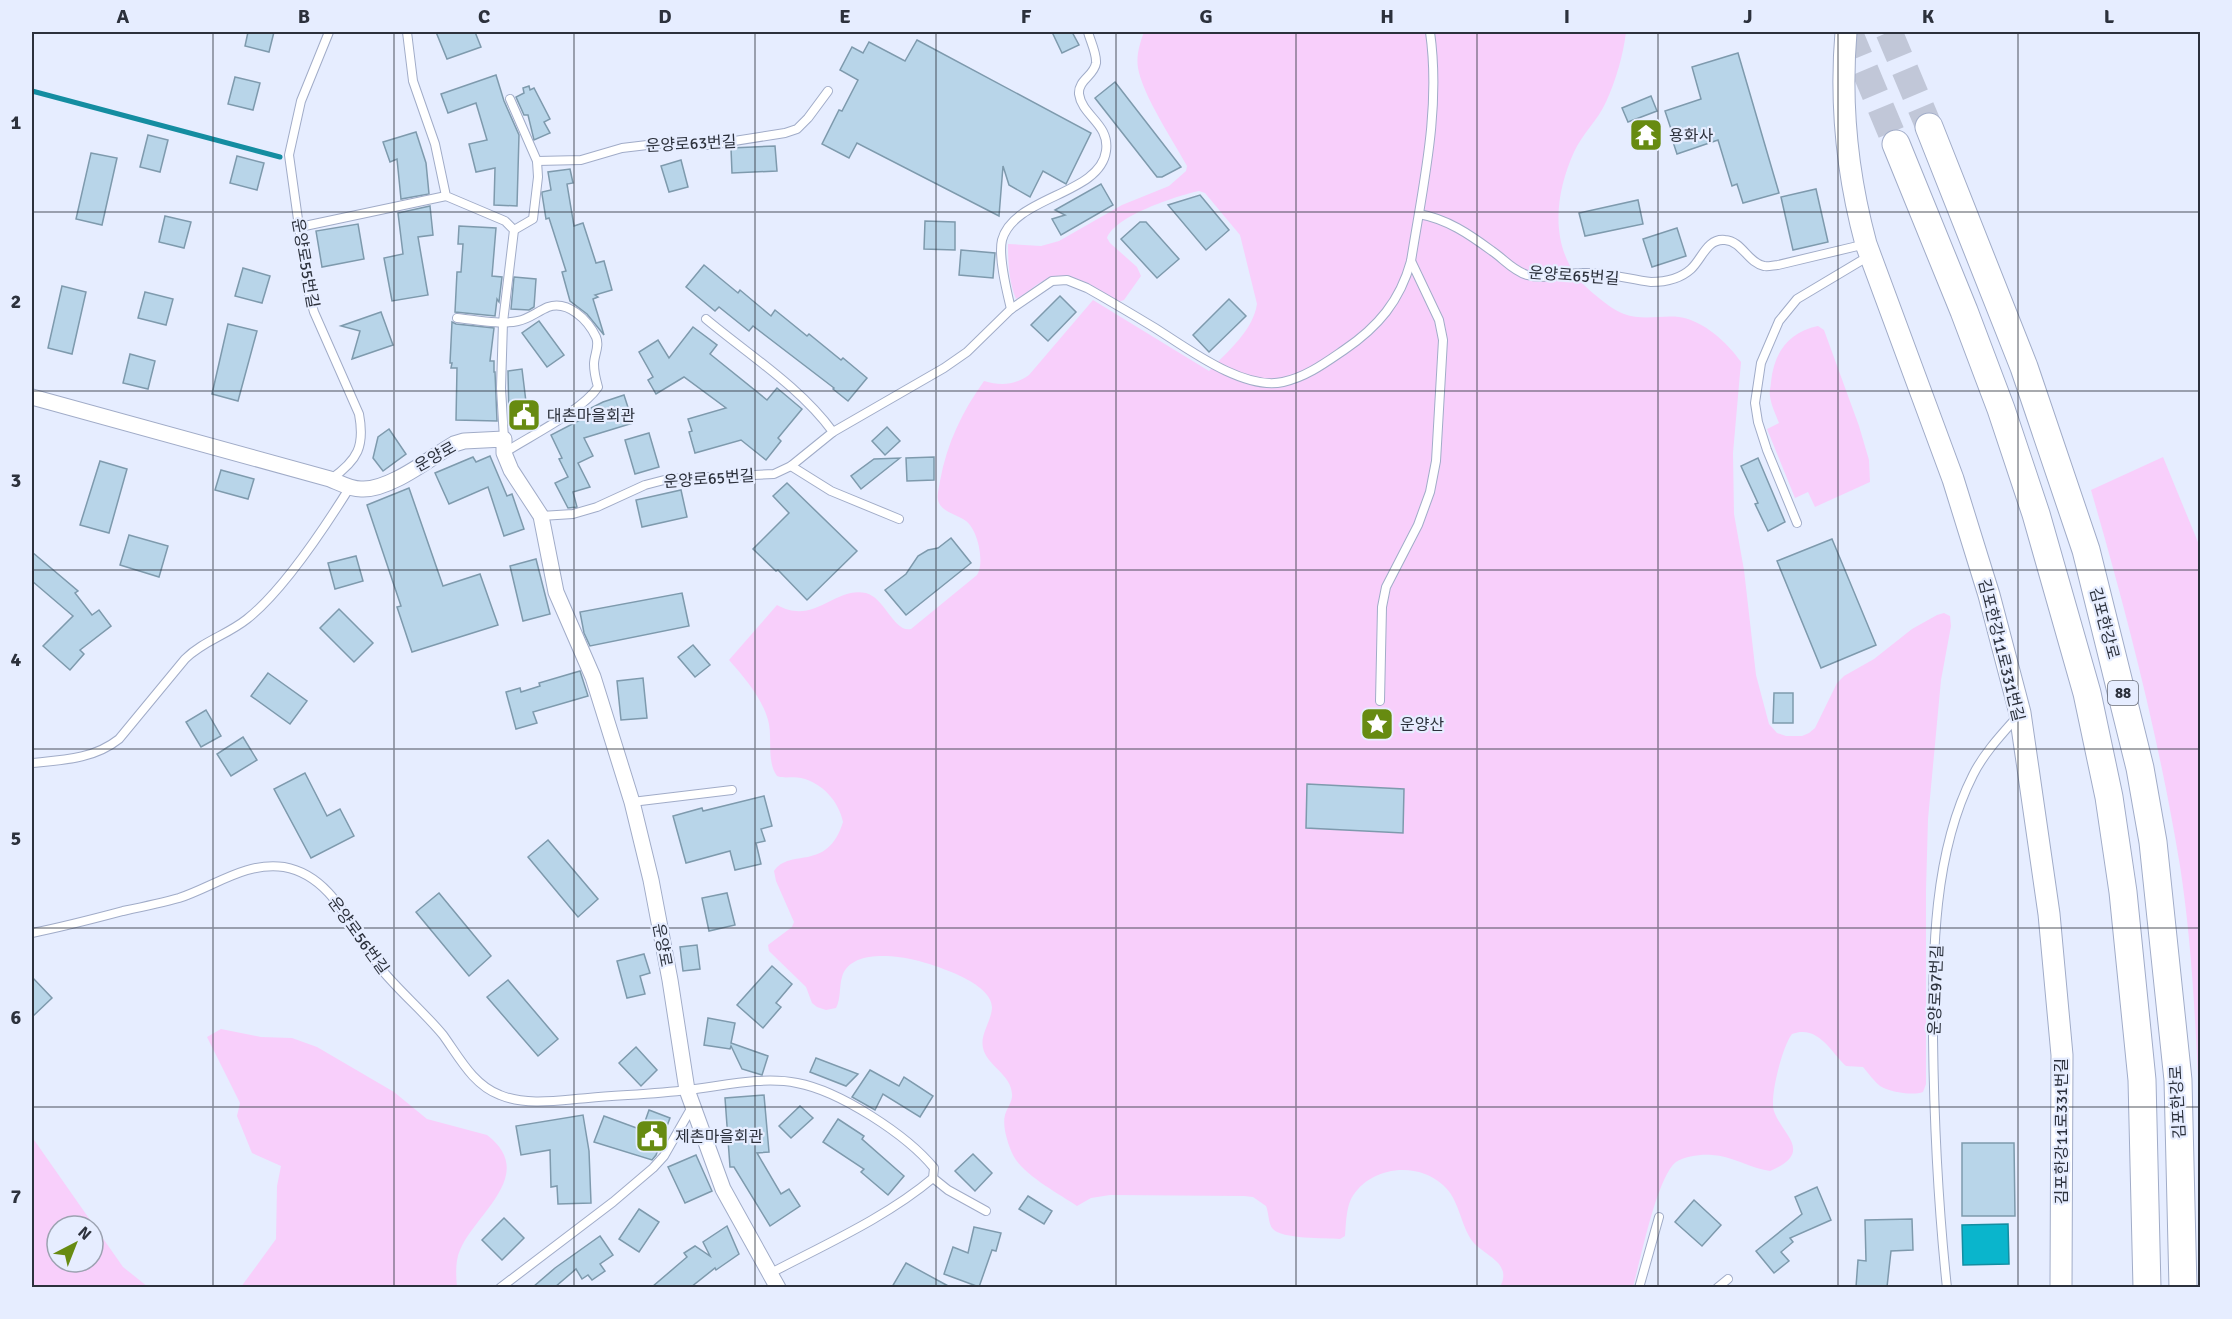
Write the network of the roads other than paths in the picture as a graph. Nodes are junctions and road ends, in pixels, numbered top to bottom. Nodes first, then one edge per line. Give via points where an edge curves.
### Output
1 (329, 32) edge
2 (407, 32) edge
3 (1088, 32) edge
4 (1430, 32) edge
5 (1846, 32) edge
6 (828, 91) dead end
7 (510, 99) dead end
8 (1929, 127) tunnel mouth
9 (1896, 144) tunnel mouth
10 (537, 161) junction
11 (446, 196) junction
12 (1419, 214) junction
13 (300, 227) junction
14 (514, 230) junction
15 (1868, 250) junction
16 (1411, 261) junction
17 (1011, 309) junction
18 (457, 318) dead end
19 (706, 320) dead end
20 (503, 322) junction
21 (32, 397) edge
22 (833, 432) junction
23 (504, 446) junction
24 (791, 466) junction
25 (330, 479) junction
26 (350, 487) junction
27 (541, 516) junction
28 (898, 519) dead end
29 (1797, 524) dead end
30 (1380, 701) dead end
31 (2020, 713) junction
32 (32, 763) edge
33 (732, 790) dead end
34 (632, 802) junction
35 (32, 933) edge
36 (687, 1090) junction
37 (692, 1107) junction
38 (933, 1178) junction
39 (986, 1211) dead end
40 (1659, 1216) dead end
41 (771, 1273) junction
42 (1728, 1279) dead end
43 (500, 1287) edge
44 (778, 1287) edge
45 (1639, 1287) edge
46 (1716, 1287) edge
47 (1947, 1287) edge
48 (2061, 1287) edge
49 (2147, 1287) edge
50 (2183, 1287) edge

1 - 13 lane, 운양로55번길 via 301,101 289,155
2 - 11 lane via 413,81 435,144
3 - 17 lane via 1096,61 1079,93 1106,137 1104,161 1060,194 1020,214 1009,227 1002,241 1004,279
4 - 12 lane via 1435,80 1433,117
5 - 15 main road, 김포한강11로331번길 via 1844,105 1853,189
6 - 10 lane, 운양로63번길 via 797,129 785,133 709,145 664,143 622,148 581,160
7 - 10 lane
8 - 50 highway, 김포한강로 / 88 via 2024,367 2086,550 2140,768 2153,842 2178,1080
9 - 49 highway, 김포한강로 / 88 via 2001,409 2036,514 2087,693 2109,797 2123,892 2142,1080
10 - 14 lane via 533,219
11 - 13 lane
11 - 14 lane via 505,220
12 - 15 lane, 운양로65번길 via 1450,223 1527,275 1603,274 1662,282 1690,270 1714,242 1726,240 1764,266
12 - 16 lane, 운양로65번길
13 - 25 lane, 운양로55번길 via 314,312 362,429 356,455
14 - 20 lane
15 - 29 lane via 1797,299 1779,321 1761,363 1755,403 1758,422
15 - 31 main road, 김포한강11로331번길 via 1953,479
16 - 17 lane, 운양로65번길 via 1398,296 1370,330 1325,363 1282,382 1265,383 1241,377 1067,280 1052,281
16 - 30 lane via 1439,320 1443,340 1436,461 1418,525 1386,587
17 - 22 lane, 운양로65번길 via 967,352 944,368
18 - 20 lane
19 - 22 lane via 802,397
20 - 23 lane
20 - 23 lane via 520,321 549,307 573,310 597,338 594,362 598,387 576,409
21 - 25 street, 운양로
22 - 24 lane, 운양로65번길
23 - 26 street, 운양로 via 464,441 389,483 363,490
23 - 27 street, 운양로 via 521,488
24 - 27 lane, 운양로65번길 via 774,474 668,479 573,514
24 - 28 lane via 831,491
25 - 26 street, 운양로
26 - 32 lane via 332,517 263,604 248,619 191,653 119,739 107,749 87,756
27 - 34 street, 운양로 via 556,592 593,677
31 - 47 lane, 운양로97번길 via 1973,775 1954,824 1942,877 1933,986 1934,1116
31 - 48 main road, 김포한강11로331번길 via 2049,914 2062,1055
33 - 34 lane
34 - 36 street, 운양로 via 651,880
35 - 36 lane, 운양로56번길 via 179,898 258,867 284,867 300,871 325,889 360,934 375,961 442,1034 474,1076 495,1093 524,1100 559,1100
36 - 37 street, 운양로
36 - 38 lane via 775,1081 820,1090 845,1101 896,1135 934,1168
37 - 41 street, 운양로 via 723,1190
37 - 43 lane via 653,1168
38 - 39 lane
38 - 41 lane via 851,1232
40 - 45 lane
41 - 44 street, 운양로
42 - 46 lane

